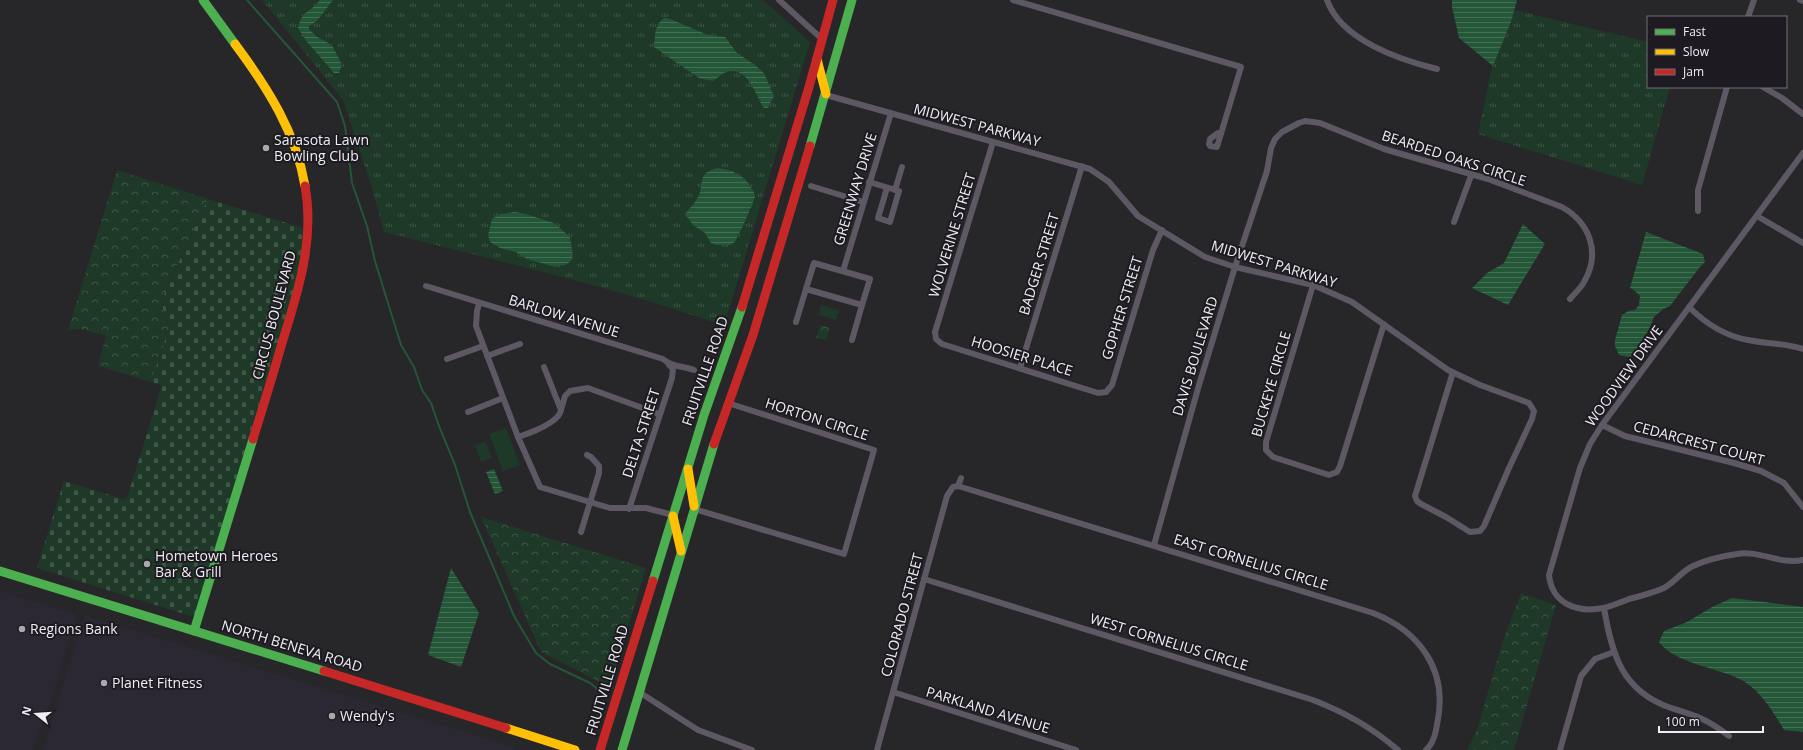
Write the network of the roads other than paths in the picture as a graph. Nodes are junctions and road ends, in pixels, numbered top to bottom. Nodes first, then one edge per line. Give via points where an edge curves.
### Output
1 (203, 0) edge
2 (779, 0) edge
3 (833, 0) edge
4 (852, 0) edge
5 (1013, 0) edge
6 (1327, 0) edge
7 (1754, 0) edge
8 (1800, 0) edge
9 (1803, 1) edge
10 (1748, 16) edge
11 (822, 39) junction
12 (817, 57) junction
13 (1437, 69) dead end
14 (1727, 88) edge
15 (1766, 88) edge
16 (826, 95) junction
17 (891, 113) junction
18 (1803, 114) edge
19 (1221, 134) dead end
20 (993, 142) junction
21 (1803, 153) edge
22 (1082, 166) junction
23 (902, 167) dead end
24 (1472, 173) junction
25 (1265, 175) joint
26 (869, 182) junction
27 (811, 186) dead end
28 (887, 188) junction
29 (894, 190) junction
30 (863, 202) junction
31 (1698, 211) dead end
32 (1757, 216) junction
33 (1454, 222) dead end
34 (1162, 230) junction
35 (1803, 243) edge
36 (1235, 267) junction
37 (842, 271) junction
38 (1313, 285) junction
39 (426, 286) dead end
40 (806, 289) junction
41 (1570, 299) dead end
42 (479, 304) junction
43 (862, 305) junction
44 (1689, 307) junction
45 (796, 322) dead end
46 (1384, 324) junction
47 (935, 336) joint
48 (852, 340) dead end
49 (520, 344) dead end
50 (483, 346) junction
51 (1803, 349) edge
52 (487, 356) junction
53 (447, 359) dead end
54 (669, 365) junction
55 (544, 367) dead end
56 (1020, 368) junction
57 (694, 370) dead end
58 (1453, 372) junction
59 (1106, 392) joint
60 (503, 398) junction
61 (728, 403) junction
62 (561, 410) junction
63 (468, 412) dead end
64 (659, 414) junction
65 (1602, 425) junction
66 (518, 437) junction
67 (586, 455) dead end
68 (688, 467) junction
69 (961, 478) dead end
70 (956, 486) junction
71 (591, 503) junction
72 (1803, 506) edge
73 (629, 509) junction
74 (694, 509) junction
75 (673, 515) junction
76 (581, 532) dead end
77 (1154, 545) junction
78 (681, 553) junction
79 (1803, 560) edge
80 (0, 571) edge
81 (924, 579) junction
82 (1604, 608) junction
83 (194, 631) junction
84 (1614, 652) junction
85 (639, 692) junction
86 (893, 692) junction
87 (1729, 736) dead end
88 (575, 750) edge
89 (600, 750) edge
90 (622, 750) edge
91 (752, 750) edge
92 (876, 750) edge
93 (1076, 750) edge
94 (1398, 750) edge
95 (1426, 750) edge
96 (1560, 750) edge

1 - 83 main road, CIRCUS BOULEVARD via 285,119 303,168 308,194 309,221 308,244 300,286
2 - 11 street
3 - 11 main road, FRUITVILLE ROAD
4 - 16 main road
5 - 19 street via 1241,67
6 - 13 street via 1340,20 1366,42 1404,61
7 - 10 street
8 - 9 street
11 - 12 main road, FRUITVILLE ROAD
12 - 16 main road
12 - 68 main road, FRUITVILLE ROAD via 736,328
14 - 31 street via 1698,190
15 - 18 street
16 - 17 street, MIDWEST PARKWAY
16 - 61 main road via 753,335
17 - 20 street, MIDWEST PARKWAY
17 - 26 street, GREENWAY DRIVE
20 - 22 street, MIDWEST PARKWAY
20 - 47 street, WOLVERINE STREET
21 - 32 street, WOODVIEW DRIVE
22 - 34 street, MIDWEST PARKWAY via 1109,182 1138,216
22 - 56 street, BADGER STREET
23 - 29 street
24 - 25 street, BEARDED OAKS CIRCLE via 1384,149 1320,123 1305,121 1287,128 1275,139
24 - 33 street
24 - 41 street, BEARDED OAKS CIRCLE via 1562,207 1582,223 1589,235 1592,257 1584,282
25 - 36 street, DAVIS BOULEVARD
26 - 28 street
26 - 30 street, GREENWAY DRIVE
27 - 30 street
28 - 29 street
28 - 29 street via 878,218 890,222 900,191
30 - 37 street, GREENWAY DRIVE
32 - 35 street
32 - 44 street, WOODVIEW DRIVE
34 - 36 street, MIDWEST PARKWAY via 1205,257
34 - 59 street, GOPHER STREET via 1153,250 1112,385
36 - 38 street, MIDWEST PARKWAY
36 - 77 street, DAVIS BOULEVARD via 1196,392
37 - 40 street via 814,263
37 - 43 street via 870,279
38 - 46 street, MIDWEST PARKWAY via 1352,302
38 - 46 street, BUCKEYE CIRCLE via 1266,442 1268,453 1273,457 1329,475 1337,472
39 - 42 street, BARLOW AVENUE
40 - 43 street
40 - 45 street
42 - 50 street via 476,326
42 - 54 street, BARLOW AVENUE via 663,359
43 - 48 street
44 - 51 street via 1711,325 1732,336
44 - 65 street, WOODVIEW DRIVE
46 - 58 street, MIDWEST PARKWAY
47 - 56 street, HOOSIER PLACE via 942,344
49 - 52 street
50 - 52 street
50 - 53 street
52 - 60 street
54 - 57 street, BARLOW AVENUE
54 - 64 street, DELTA STREET via 673,369 672,378
55 - 62 street
56 - 59 street, HOOSIER PLACE via 1098,393
58 - 58 street, MIDWEST PARKWAY via 1416,496 1421,504 1470,532 1477,532 1484,526 1532,419 1533,407 1529,403 1488,389
60 - 63 street
60 - 66 street
61 - 74 main road
61 - 74 street, HORTON CIRCLE via 874,450 844,554
62 - 64 street via 564,396 570,391 588,388
62 - 66 street via 560,415 552,422
64 - 73 street, DELTA STREET
65 - 72 street, CEDARCREST COURT via 1625,436 1761,471 1784,483
65 - 82 street, WOODVIEW DRIVE via 1590,444 1580,468 1549,575 1552,588 1560,600 1582,609
66 - 71 street via 540,487
67 - 71 street via 599,466
68 - 74 main road
68 - 75 main road, FRUITVILLE ROAD
69 - 70 street
70 - 77 street, EAST CORNELIUS CIRCLE
70 - 81 street, COLORADO STREET via 947,496
71 - 73 street
71 - 76 street
73 - 75 street via 646,508
74 - 78 main road
75 - 78 main road
75 - 89 main road, FRUITVILLE ROAD
77 - 95 street, EAST CORNELIUS CIRCLE via 1373,613 1402,628 1418,642 1429,657 1439,688 1440,701 1434,739
78 - 85 main road
79 - 82 street, WOODVIEW DRIVE via 1789,562 1760,555 1737,554 1693,566 1658,590
80 - 83 main road, NORTH BENEVA ROAD
81 - 86 street, COLORADO STREET
81 - 94 street, WEST CORNELIUS CIRCLE via 1313,700 1362,722
82 - 84 street
83 - 88 main road, NORTH BENEVA ROAD
84 - 87 street via 1624,674 1640,692 1657,702 1714,724
84 - 96 street via 1595,659 1580,676
85 - 90 main road
85 - 91 street via 698,730
86 - 92 street, COLORADO STREET
86 - 93 street, PARKLAND AVENUE

